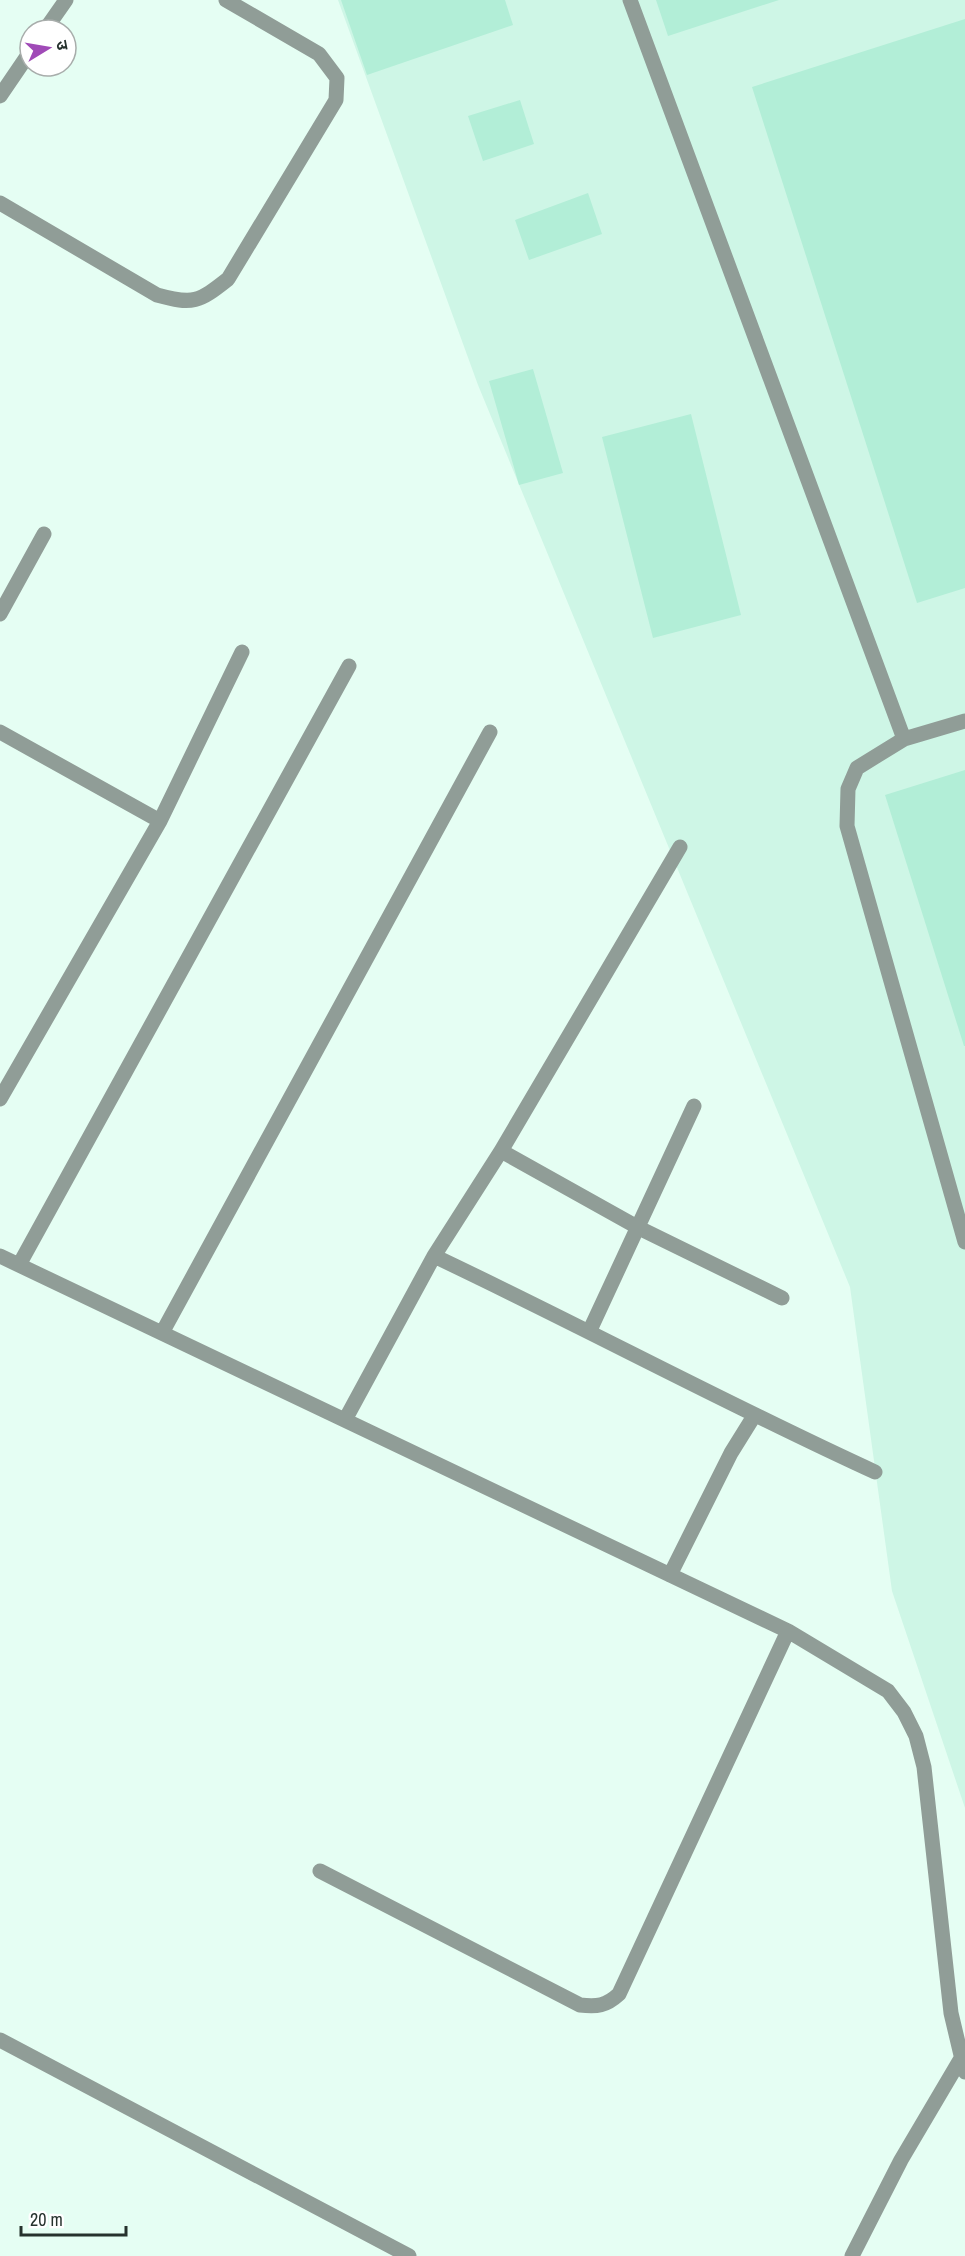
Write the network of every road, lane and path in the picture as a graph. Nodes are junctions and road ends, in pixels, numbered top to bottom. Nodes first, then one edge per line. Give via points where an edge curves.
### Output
1 (66, 0) edge
2 (226, 0) edge
3 (630, 0) edge
4 (53, 18) edge
5 (18, 70) edge
6 (0, 96) edge
7 (0, 202) edge
8 (44, 534) dead end
9 (0, 614) edge
10 (242, 652) dead end
11 (349, 666) dead end
12 (965, 721) edge
13 (0, 732) edge
14 (490, 732) dead end
15 (904, 739) junction
16 (160, 821) junction
17 (680, 847) dead end
18 (0, 1099) edge
19 (694, 1106) dead end
20 (501, 1151) junction
21 (639, 1228) junction
22 (965, 1242) edge
23 (0, 1256) edge
24 (434, 1256) junction
25 (20, 1265) junction
26 (782, 1298) dead end
27 (590, 1330) junction
28 (162, 1333) junction
29 (753, 1416) junction
30 (345, 1420) junction
31 (875, 1472) dead end
32 (670, 1575) junction
33 (788, 1631) junction
34 (320, 1871) dead end
35 (0, 2040) edge
36 (962, 2066) edge
37 (409, 2256) edge
38 (852, 2256) edge

1 - 4 street
2 - 7 street via 319,54 337,78 336,100 228,279 207,296 184,303 157,295
3 - 15 street
5 - 6 street
8 - 9 street
10 - 16 street
11 - 25 street
12 - 15 street
13 - 16 street
14 - 28 street
15 - 22 street via 857,768 848,789 847,826
16 - 18 street
17 - 20 street
19 - 21 street
20 - 21 street
20 - 24 street
21 - 26 street
21 - 27 street
23 - 25 street
24 - 27 street
24 - 30 street
25 - 28 street
27 - 29 street
28 - 30 street
29 - 31 street
29 - 32 street
30 - 32 street
32 - 33 street
33 - 34 street via 619,1994 611,2002 599,2007 580,2005
33 - 36 street via 888,1691 916,1736 924,1767 944,1961
35 - 37 street
36 - 38 street via 901,2160

